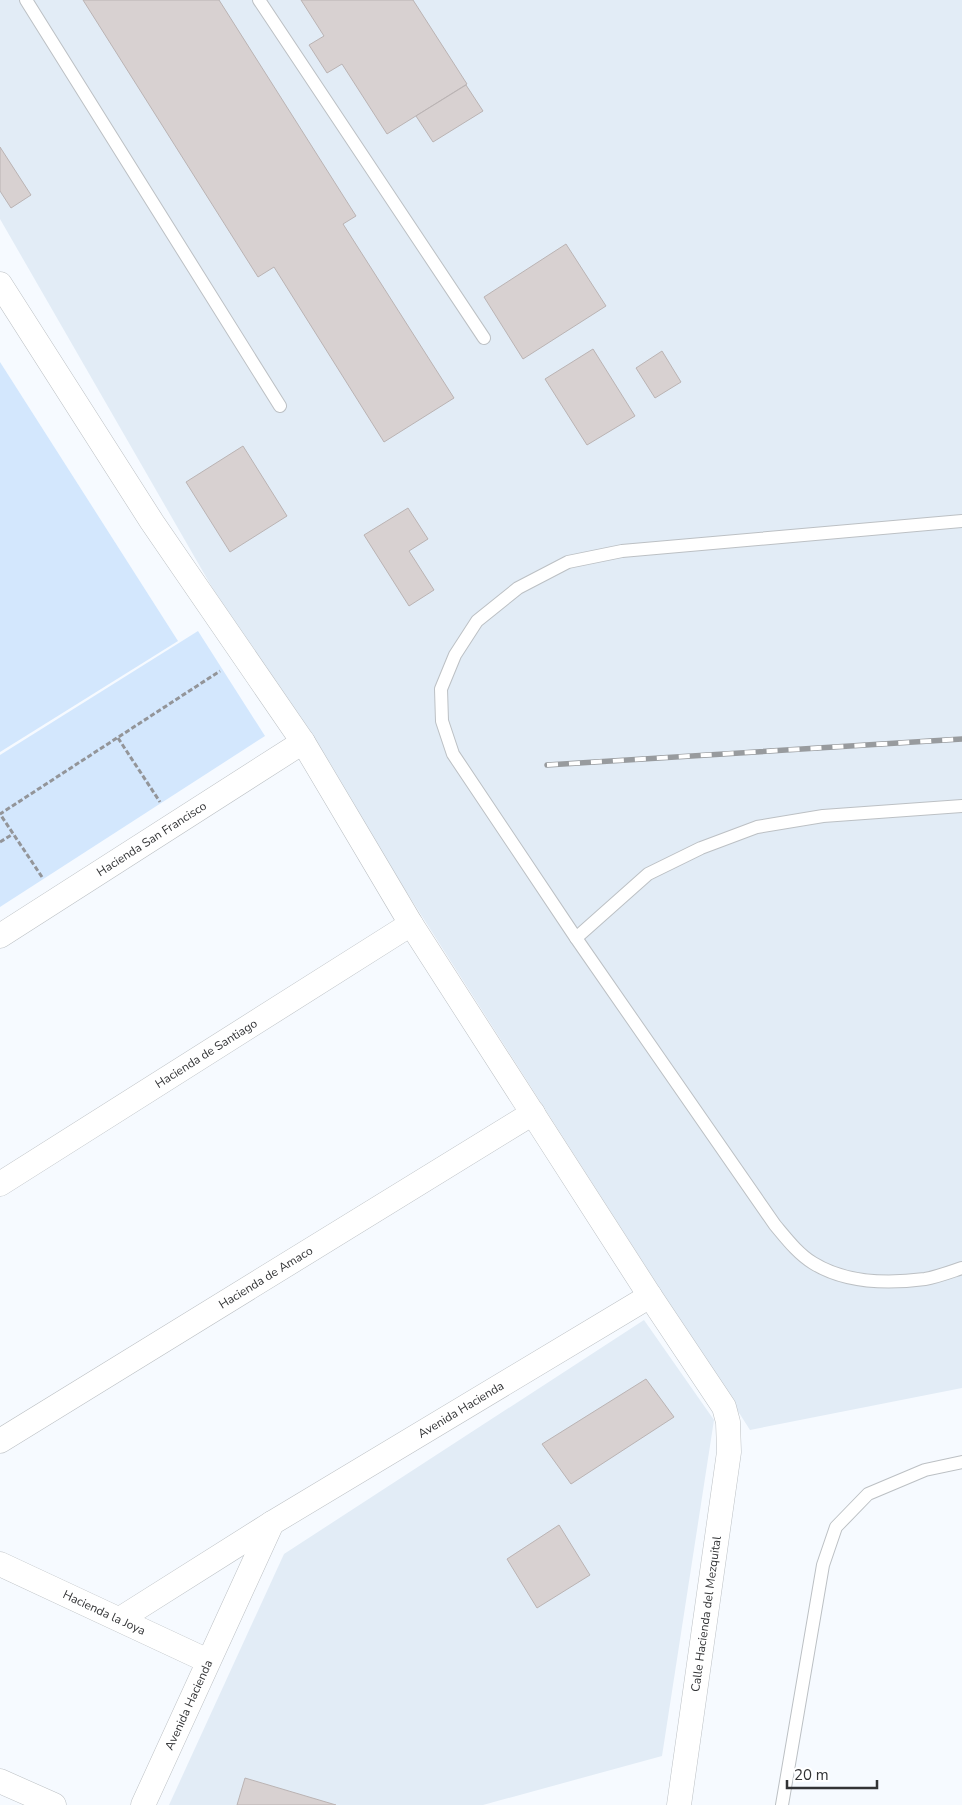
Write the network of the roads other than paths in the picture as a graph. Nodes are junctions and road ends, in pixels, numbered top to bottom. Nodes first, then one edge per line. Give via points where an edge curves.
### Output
1 (26, 0) edge
2 (259, 0) edge
3 (0, 284) edge
4 (484, 338) dead end
5 (280, 406) dead end
6 (962, 521) edge
7 (303, 742) junction
8 (962, 806) edge
9 (411, 924) junction
10 (0, 936) edge
11 (576, 938) junction
12 (533, 1113) junction
13 (0, 1184) edge
14 (962, 1268) edge
15 (650, 1296) junction
16 (0, 1441) edge
17 (962, 1462) edge
18 (272, 1523) junction
19 (0, 1564) edge
20 (120, 1619) junction
21 (208, 1661) junction
22 (0, 1781) edge
23 (54, 1805) edge
24 (143, 1805) edge
25 (679, 1805) edge
26 (782, 1805) edge

1 - 5 lane
2 - 4 lane
3 - 7 street, Calle Hacienda del Mezquital via 152,522
6 - 11 lane via 622,551 577,560 518,588 477,621 455,655 441,690 442,721 453,754
7 - 9 street, Calle Hacienda del Mezquital
7 - 10 street, Hacienda San Francisco
8 - 11 lane via 823,816 757,827 648,874
9 - 12 street, Calle Hacienda del Mezquital
9 - 13 street, Hacienda de Santiago
11 - 14 lane via 774,1225 812,1262 841,1276 883,1282 926,1278
12 - 15 street, Calle Hacienda del Mezquital
12 - 16 street, Hacienda de Amaco
15 - 18 street, Avenida Hacienda
15 - 25 street, Calle Hacienda del Mezquital via 719,1397 728,1422 728,1462
17 - 26 lane via 925,1470 868,1494 836,1527 823,1565
18 - 20 street, Avenida Hacienda
18 - 21 street, Avenida Hacienda
19 - 20 street, Hacienda la Joya
20 - 21 street, Hacienda la Joya
21 - 24 street, Avenida Hacienda
22 - 23 street

